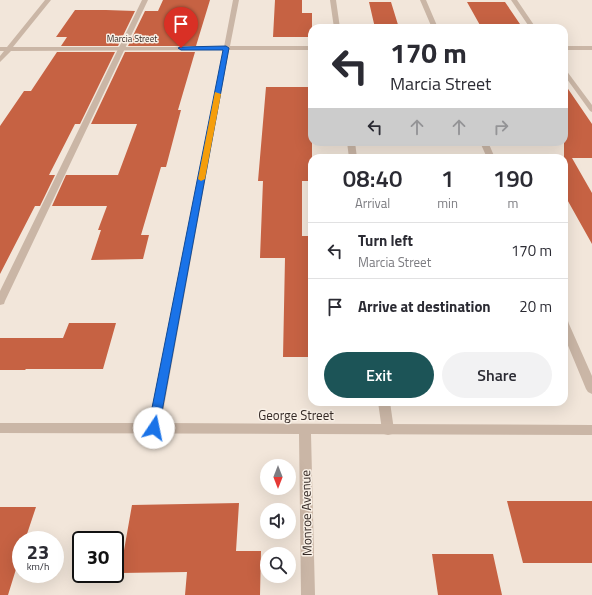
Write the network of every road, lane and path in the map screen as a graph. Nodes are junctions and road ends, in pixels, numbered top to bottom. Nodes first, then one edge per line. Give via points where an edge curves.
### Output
1 (48, 0) edge
2 (145, 0) edge
3 (236, 0) edge
4 (333, 0) edge
5 (423, 0) edge
6 (514, 0) edge
7 (336, 24) edge
8 (433, 24) edge
9 (531, 24) edge
10 (120, 48) junction
11 (226, 48) junction
12 (308, 48) edge
13 (568, 48) edge
14 (592, 48) edge
15 (0, 49) edge
16 (9, 49) junction
17 (0, 60) edge
18 (568, 77) edge
19 (592, 110) edge
20 (0, 301) edge
21 (568, 333) edge
22 (592, 389) edge
23 (385, 406) edge
24 (0, 428) edge
25 (154, 428) junction
26 (305, 430) junction
27 (388, 430) junction
28 (592, 430) edge
29 (308, 595) edge

1 - 16 street
2 - 10 street
3 - 11 street
4 - 7 street
5 - 8 street
6 - 9 street
10 - 11 street, Marcia Street
10 - 16 street, Marcia Street
10 - 20 street
11 - 12 street, Marcia Street
11 - 25 street
13 - 14 street
15 - 16 street, Marcia Street
16 - 17 street
18 - 19 street
21 - 22 street
23 - 27 street
24 - 25 street, George Street
25 - 26 street, George Street
26 - 27 street, George Street
26 - 29 street, Monroe Avenue
27 - 28 street, George Street

